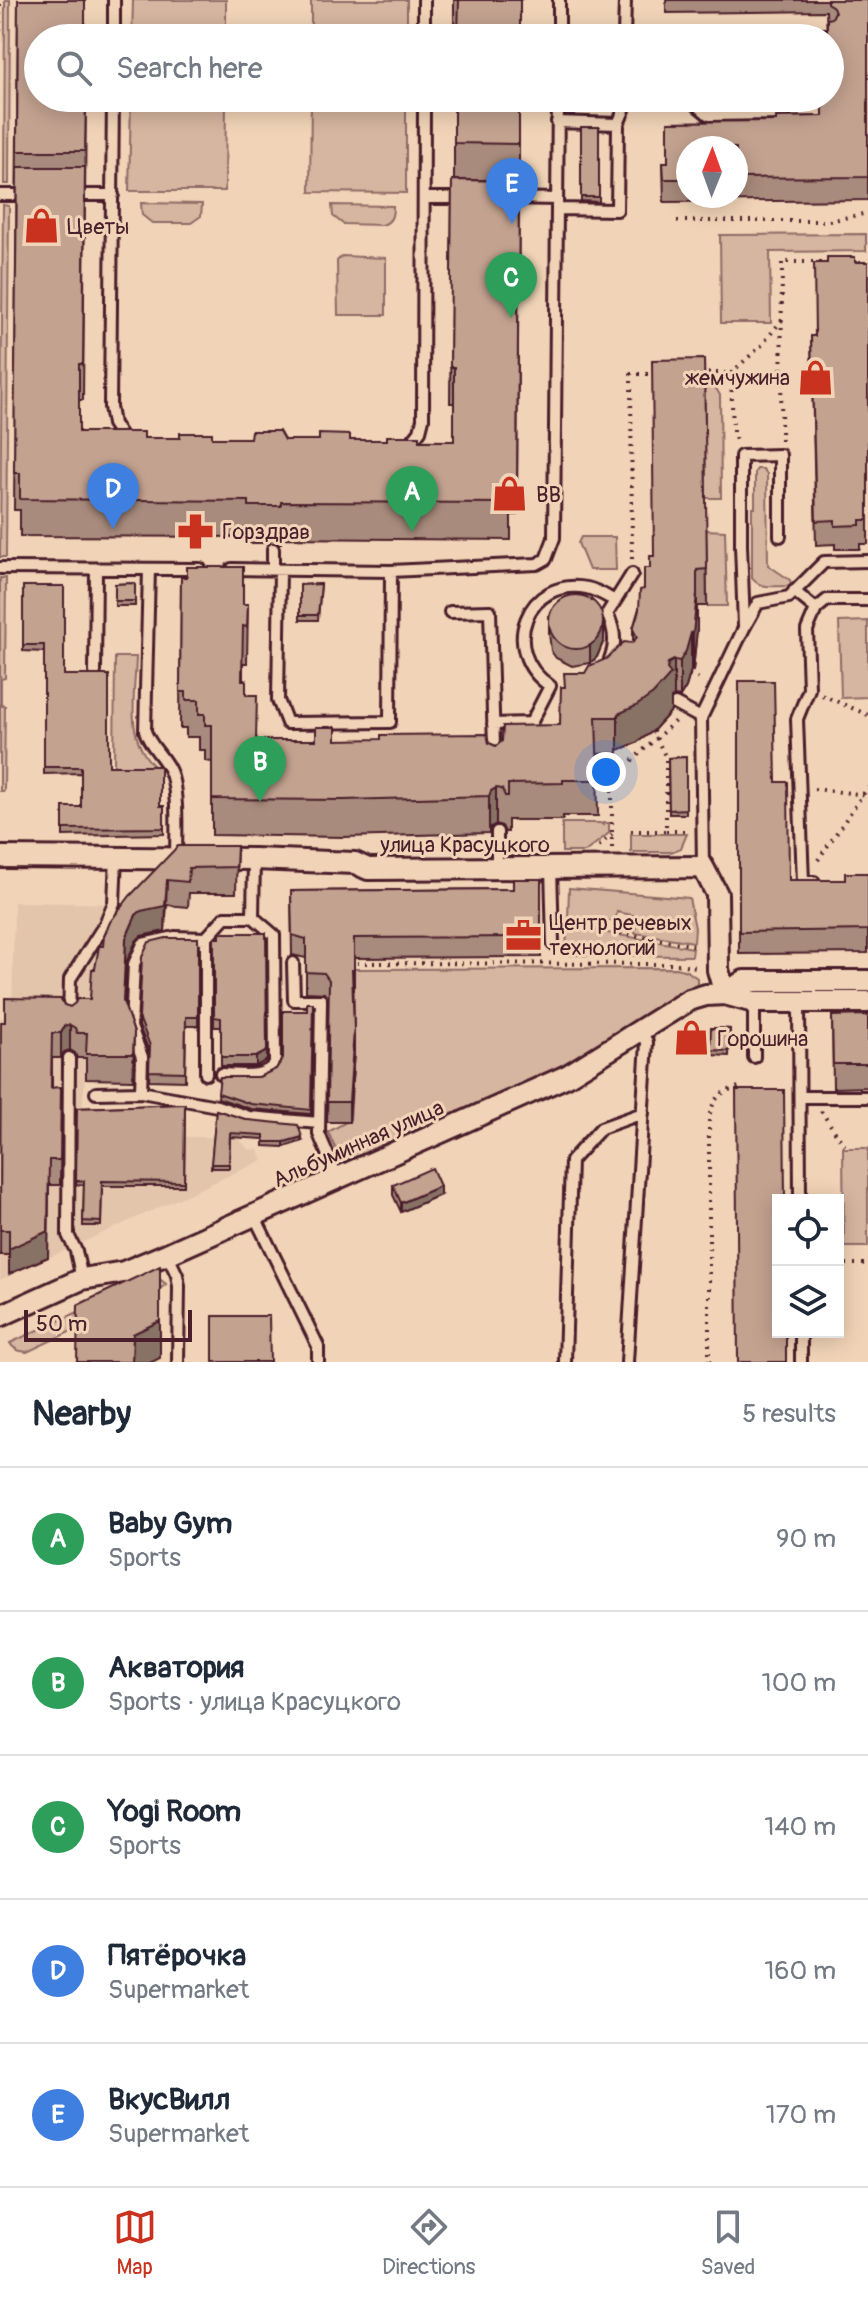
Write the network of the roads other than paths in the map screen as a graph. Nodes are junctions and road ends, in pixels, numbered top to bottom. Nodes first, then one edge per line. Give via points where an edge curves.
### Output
1 (114, 0) edge
2 (424, 0) edge
3 (559, 0) edge
4 (625, 0) edge
5 (114, 24) edge
6 (424, 24) edge
7 (559, 24) edge
8 (624, 24) edge
9 (113, 112) edge
10 (424, 112) edge
11 (557, 112) edge
12 (623, 112) edge
13 (705, 112) edge
14 (784, 112) edge
15 (557, 122) junction
16 (618, 124) junction
17 (0, 195) edge
18 (35, 195) edge
19 (66, 195) edge
20 (113, 195) junction
21 (424, 198) junction
22 (470, 198) edge
23 (501, 198) edge
24 (557, 204) junction
25 (132, 446) edge
26 (404, 450) edge
27 (780, 536) dead end
28 (273, 549) edge
29 (868, 561) edge
30 (0, 568) edge
31 (96, 569) junction
32 (149, 569) junction
33 (276, 570) junction
34 (391, 571) junction
35 (632, 574) dead end
36 (794, 591) junction
37 (868, 600) edge
38 (615, 601) junction
39 (816, 609) junction
40 (450, 612) dead end
41 (744, 628) junction
42 (624, 668) edge
43 (95, 672) edge
44 (675, 704) edge
45 (701, 718) junction
46 (493, 724) junction
47 (478, 747) edge
48 (497, 832) edge
49 (0, 857) edge
50 (116, 857) junction
51 (176, 858) junction
52 (254, 859) junction
53 (551, 867) junction
54 (703, 867) junction
55 (497, 868) junction
56 (829, 881) edge
57 (253, 917) junction
58 (206, 938) junction
59 (553, 944) dead end
60 (293, 963) dead end
61 (799, 981) junction
62 (868, 981) edge
63 (725, 994) junction
64 (754, 1002) junction
65 (799, 1002) junction
66 (868, 1002) edge
67 (69, 1024) edge
68 (640, 1030) junction
69 (754, 1057) dead end
70 (69, 1058) edge
71 (206, 1074) dead end
72 (221, 1074) edge
73 (141, 1092) junction
74 (96, 1093) dead end
75 (800, 1097) junction
76 (868, 1097) edge
77 (643, 1113) junction
78 (319, 1123) junction
79 (338, 1179) junction
80 (800, 1194) edge
81 (254, 1215) junction
82 (167, 1254) junction
83 (82, 1279) junction
84 (0, 1316) edge
85 (801, 1338) edge
86 (178, 1362) edge
87 (318, 1362) edge
88 (565, 1362) edge
89 (627, 1362) edge
90 (801, 1362) edge

1 - 5 lane
2 - 6 lane
3 - 7 lane
4 - 8 lane
9 - 20 lane
10 - 21 lane
11 - 15 lane
12 - 16 lane
13 - 14 lane
15 - 16 lane
15 - 24 lane
16 - 24 lane via 617,210
17 - 18 lane
19 - 20 lane
20 - 25 lane via 110,407 120,437
21 - 22 lane
21 - 26 lane via 423,419
23 - 24 lane
24 - 34 lane via 552,548 537,564
27 - 41 lane via 780,455 741,456
28 - 33 lane
29 - 36 lane via 824,562
30 - 31 lane
31 - 32 lane
31 - 43 lane
32 - 33 lane
32 - 51 lane via 145,731 174,783
33 - 34 lane
33 - 34 lane via 278,700 287,723 390,722
35 - 38 lane
36 - 39 lane
36 - 41 lane via 789,597 758,603
37 - 39 lane via 827,600
38 - 42 lane via 607,614 614,638 610,659
38 - 46 lane via 575,586 540,600 526,620 522,646 531,670 550,686 531,723
39 - 56 lane via 807,630 809,689 797,719 803,882
40 - 46 lane via 490,611
41 - 45 lane
44 - 45 lane
45 - 54 lane
46 - 47 lane via 494,751
48 - 55 lane
49 - 50 street, улица Красуцкого
50 - 51 street, улица Красуцкого
50 - 67 lane via 114,903 70,979
51 - 52 street, улица Красуцкого
52 - 55 street, улица Красуцкого via 355,863 368,869
52 - 57 lane
53 - 54 street, улица Красуцкого
53 - 55 street, улица Красуцкого
53 - 59 lane
54 - 63 street via 717,894 718,970
57 - 58 lane via 225,917
57 - 72 lane via 274,935 275,1063 265,1073
58 - 71 lane
58 - 73 lane via 143,944 134,964 131,1027 142,1057
60 - 78 lane via 294,1000 321,1000
61 - 62 street
61 - 63 street via 744,981
61 - 65 lane
63 - 64 street
63 - 68 street, Альбуминная улица via 689,1000
64 - 65 street
64 - 69 lane
65 - 66 street
65 - 75 lane
68 - 77 lane via 647,1042
68 - 79 street, Альбуминная улица via 567,1076
70 - 83 lane via 68,1235
73 - 74 lane
73 - 78 lane via 249,1117
75 - 76 lane
75 - 80 lane
77 - 88 lane via 601,1128 571,1161
77 - 89 lane
78 - 79 lane
79 - 81 street, Альбуминная улица
81 - 82 street, Альбуминная улица
81 - 87 lane via 318,1346
82 - 83 street, Альбуминная улица via 124,1272
82 - 86 lane via 179,1286
83 - 84 street, Альбуминная улица
85 - 90 lane

